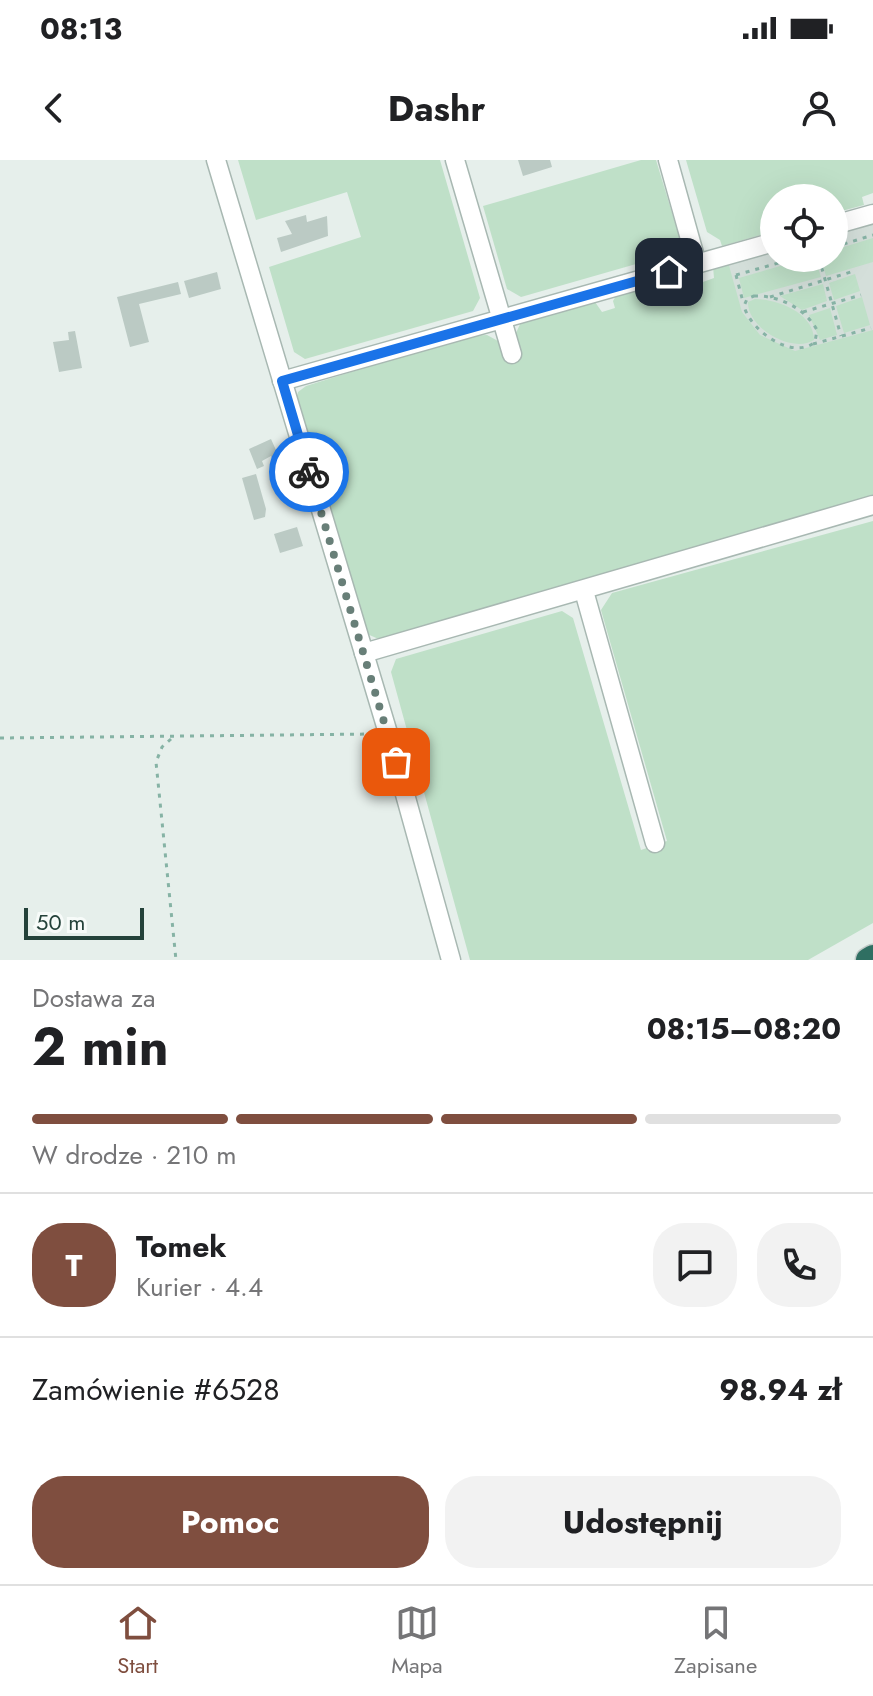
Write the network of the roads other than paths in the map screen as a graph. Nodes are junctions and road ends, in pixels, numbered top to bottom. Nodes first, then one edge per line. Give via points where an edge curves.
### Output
1 (216, 160) edge
2 (455, 160) edge
3 (668, 160) edge
4 (873, 214) edge
5 (848, 221) edge
6 (760, 246) edge
7 (697, 264) junction
8 (502, 322) junction
9 (512, 354) dead end
10 (282, 381) junction
11 (873, 505) edge
12 (584, 591) junction
13 (364, 653) junction
14 (655, 843) dead end
15 (451, 960) edge

1 - 10 street
2 - 8 street
3 - 7 street
4 - 5 street
6 - 7 street
7 - 8 street
8 - 9 street
8 - 10 street
10 - 13 street
11 - 12 street
12 - 13 street
12 - 14 street
13 - 15 street

